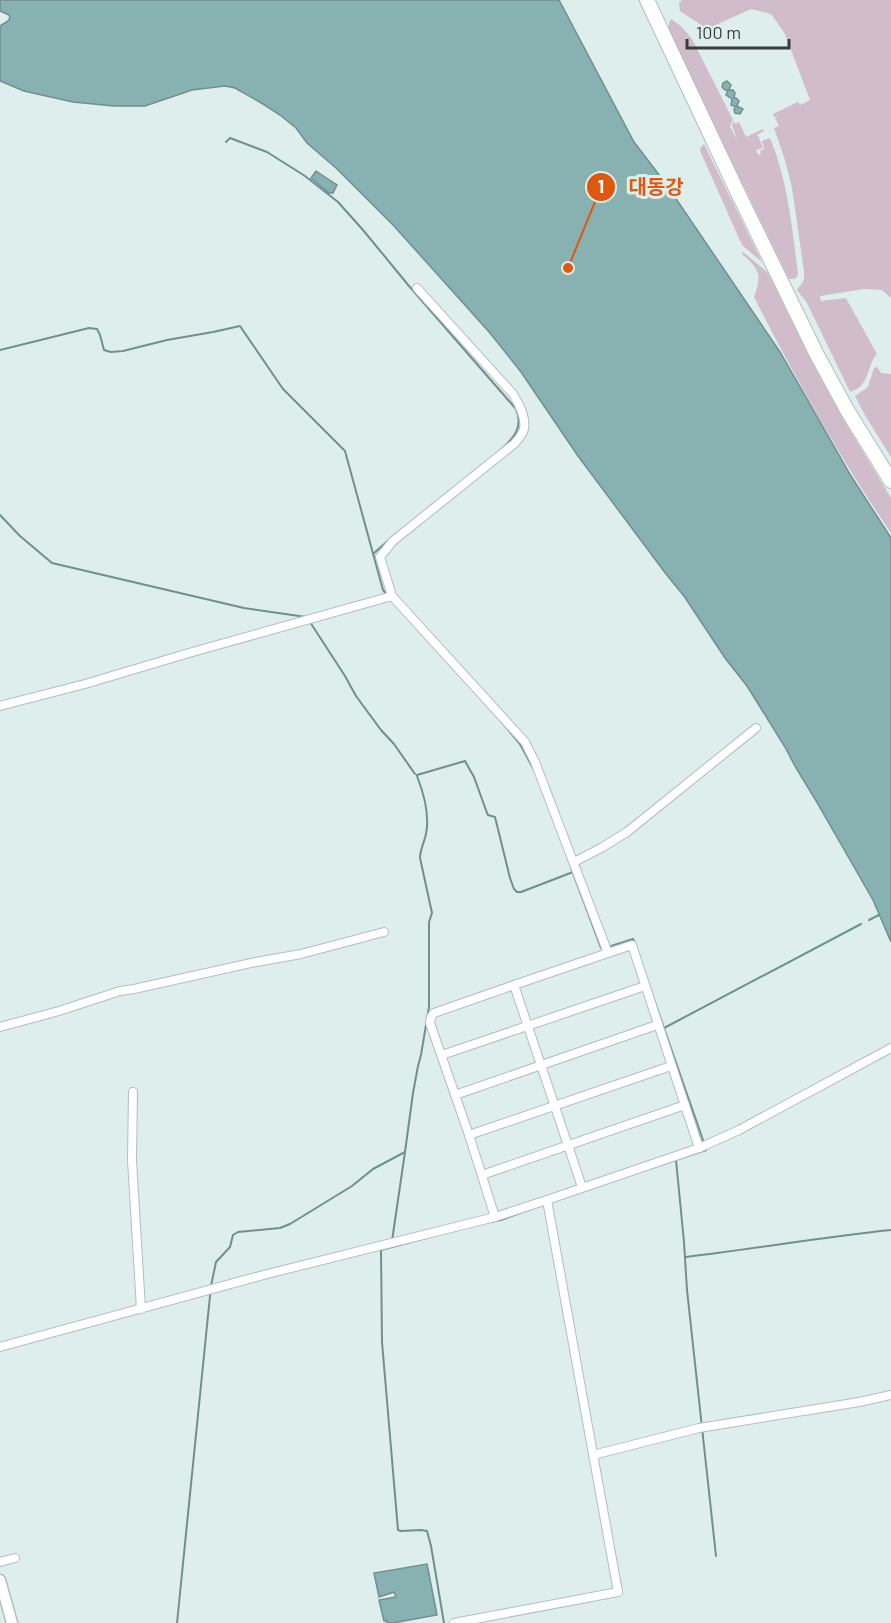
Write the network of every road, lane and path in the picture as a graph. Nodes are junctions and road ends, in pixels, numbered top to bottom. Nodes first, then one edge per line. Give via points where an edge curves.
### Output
1 (647, 0) edge
2 (417, 288) dead end
3 (891, 481) edge
4 (392, 596) junction
5 (0, 706) edge
6 (756, 728) dead end
7 (574, 862) junction
8 (384, 932) dead end
9 (608, 953) junction
10 (514, 985) junction
11 (645, 986) junction
12 (657, 1025) junction
13 (0, 1026) edge
14 (528, 1026) junction
15 (891, 1048) edge
16 (442, 1054) junction
17 (542, 1065) junction
18 (671, 1066) junction
19 (133, 1092) dead end
20 (455, 1095) junction
21 (555, 1105) junction
22 (685, 1105) junction
23 (469, 1135) junction
24 (568, 1146) junction
25 (699, 1148) junction
26 (482, 1175) junction
27 (582, 1187) junction
28 (547, 1200) junction
29 (495, 1217) junction
30 (141, 1308) junction
31 (0, 1347) edge
32 (891, 1395) edge
33 (593, 1455) junction
34 (15, 1558) dead end
35 (0, 1562) edge
36 (0, 1580) edge
37 (12, 1623) edge
38 (454, 1623) edge

1 - 3 highway via 816,353
2 - 4 street via 513,394 524,416 524,431 514,444 393,541 380,557
4 - 5 street
4 - 7 street via 525,742
6 - 7 street via 627,832
7 - 9 street
8 - 13 street via 301,954 120,991
9 - 10 street
9 - 11 street via 632,945
10 - 14 street
10 - 16 street via 434,1013 430,1023
11 - 12 street
11 - 14 street
12 - 17 street
12 - 18 street
14 - 16 street
14 - 17 street
15 - 25 street
16 - 20 street
17 - 20 street
17 - 21 street
18 - 21 street
18 - 22 street
19 - 30 street via 132,1160
20 - 23 street
21 - 23 street
21 - 24 street
22 - 24 street
22 - 25 street
23 - 26 street
24 - 26 street
24 - 27 street
25 - 27 street
26 - 29 street
27 - 28 street
28 - 29 street
28 - 33 street
29 - 30 street
30 - 31 street
32 - 33 street via 699,1428
33 - 38 street via 618,1592
34 - 35 street
36 - 37 street

